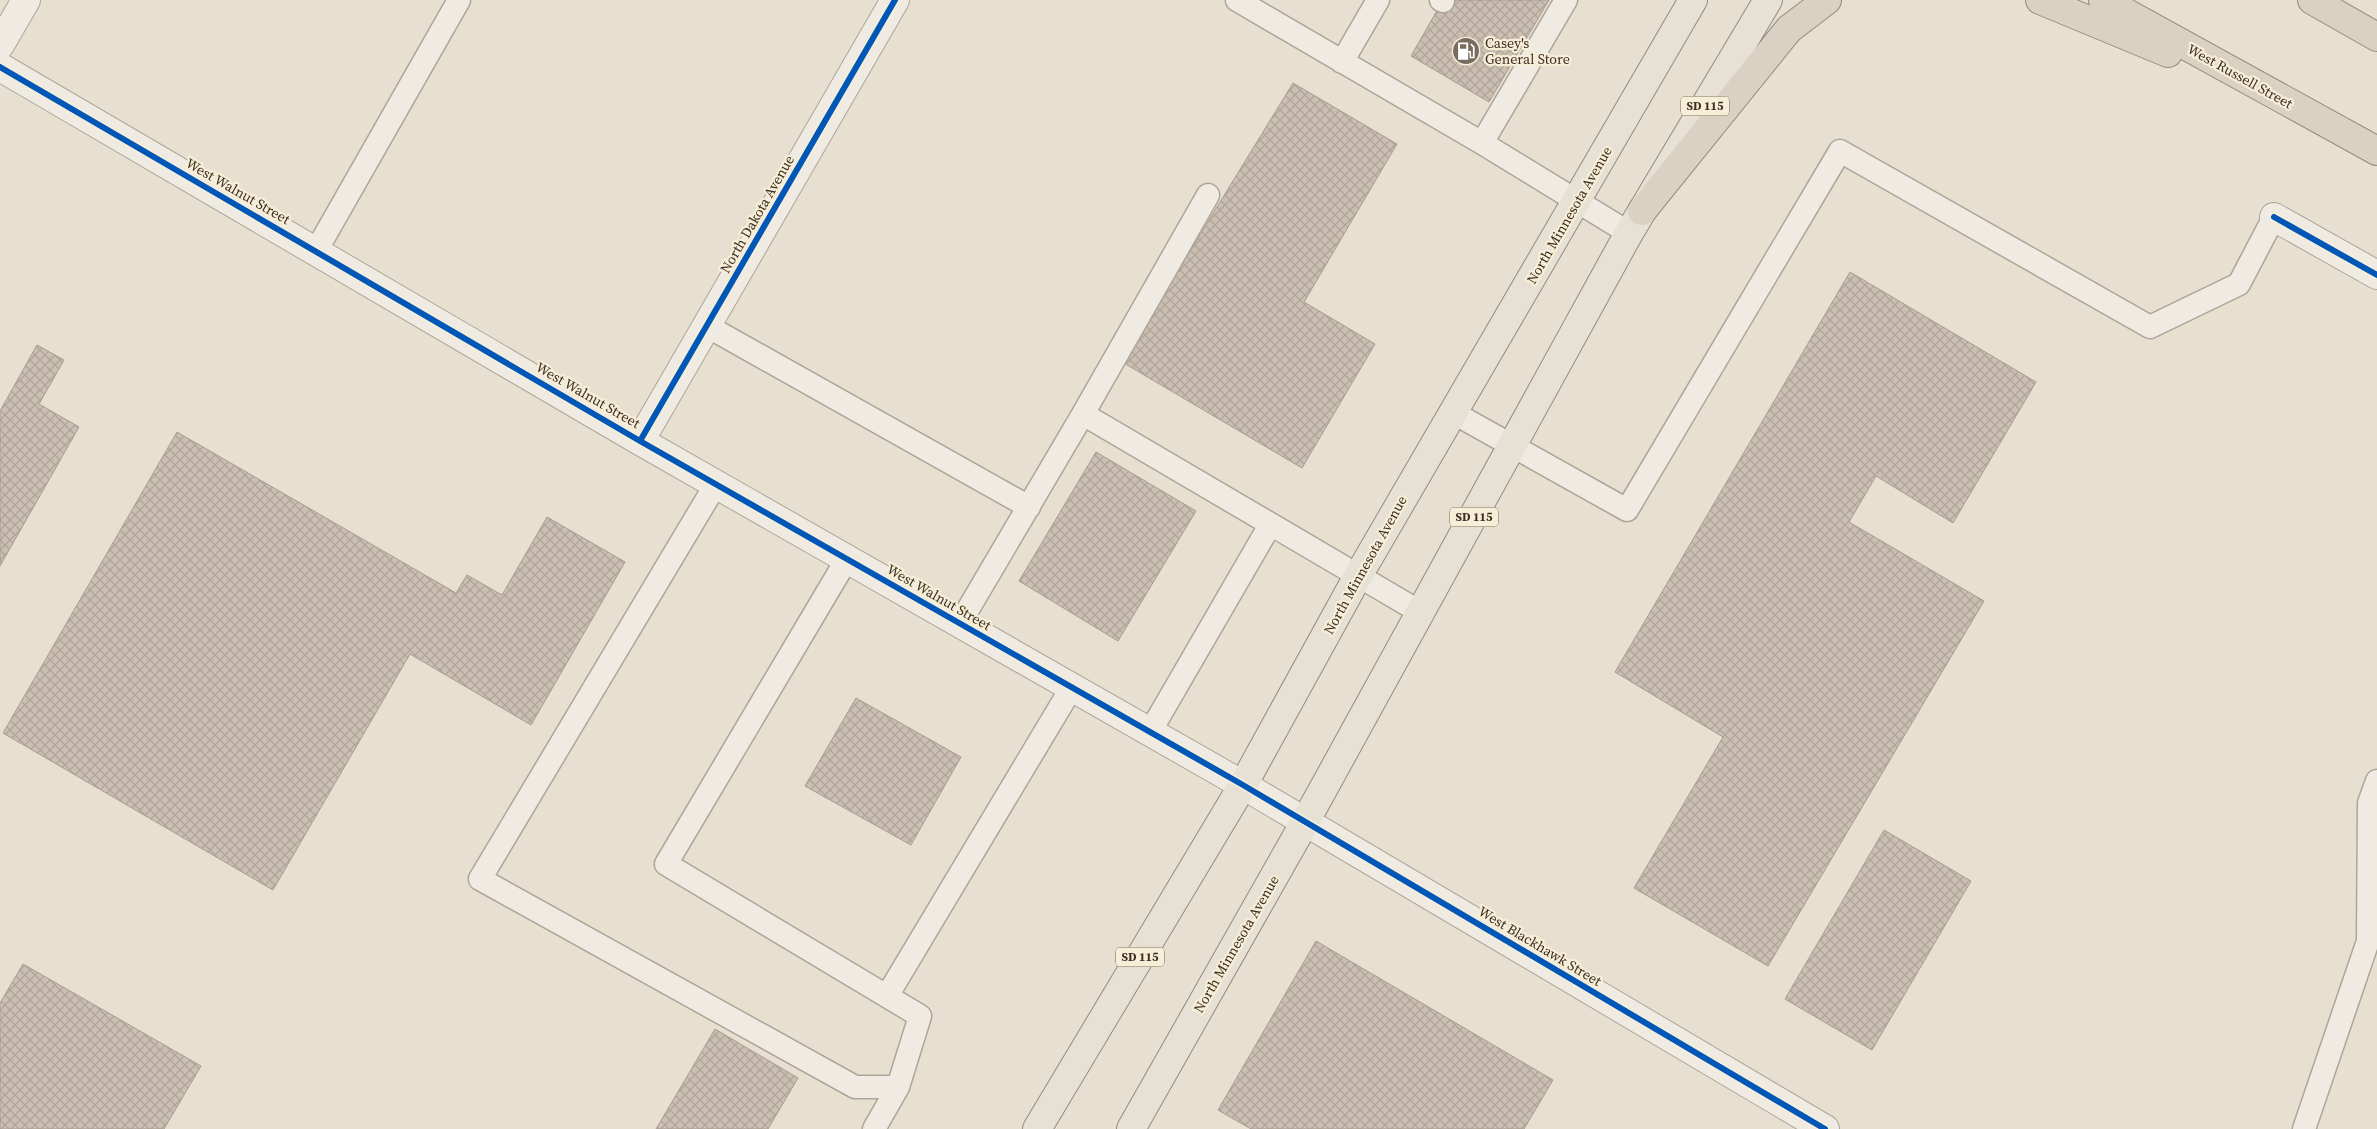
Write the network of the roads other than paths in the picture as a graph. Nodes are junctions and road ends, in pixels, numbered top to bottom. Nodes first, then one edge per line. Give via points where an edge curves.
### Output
1 (26, 0) edge
2 (459, 0) edge
3 (895, 0) edge
4 (1237, 0) edge
5 (1378, 0) edge
6 (1566, 0) edge
7 (1693, 0) edge
8 (1768, 0) edge
9 (1827, 0) edge
10 (2040, 0) edge
11 (2103, 0) edge
12 (2312, 0) edge
13 (2377, 37) edge
14 (0, 45) edge
15 (1342, 62) junction
16 (0, 67) edge
17 (2288, 102) junction
18 (1482, 144) junction
19 (2377, 151) edge
20 (1208, 195) dead end
21 (1577, 201) junction
22 (2274, 217) joint
23 (1635, 222) junction
24 (316, 251) junction
25 (2377, 275) edge
26 (707, 326) junction
27 (1452, 412) junction
28 (1083, 414) junction
29 (640, 441) junction
30 (1513, 446) junction
31 (716, 484) junction
32 (1029, 506) junction
33 (1270, 525) junction
34 (847, 558) junction
35 (1358, 576) junction
36 (1420, 612) junction
37 (960, 623) junction
38 (1072, 687) junction
39 (1150, 732) junction
40 (2377, 781) edge
41 (1243, 785) junction
42 (1305, 822) junction
43 (887, 996) junction
44 (898, 1087) junction
45 (874, 1129) edge
46 (1037, 1129) edge
47 (1131, 1129) edge
48 (1824, 1129) edge
49 (2304, 1129) edge

1 - 14 street
2 - 24 lane
3 - 26 street, North Dakota Avenue
4 - 15 lane
5 - 15 lane
6 - 18 lane via 1528,50
7 - 21 main road, North Minnesota Avenue / SD 115
8 - 23 main road, North Minnesota Avenue / SD 115
9 - 23 highway via 1789,29
10 - 17 highway
11 - 17 highway, West Russell Street
12 - 13 highway
15 - 18 lane
16 - 24 street, West Walnut Street
17 - 19 highway, West Russell Street
18 - 21 lane
20 - 28 lane
21 - 23 lane
21 - 27 main road, North Minnesota Avenue / SD 115
22 - 25 street
22 - 30 lane via 2239,284 2150,327 1840,152 1627,510
23 - 30 main road, North Minnesota Avenue / SD 115
24 - 29 street, West Walnut Street
26 - 29 street, North Dakota Avenue
26 - 32 lane
27 - 30 lane
27 - 35 main road, North Minnesota Avenue / SD 115
28 - 32 lane
28 - 33 lane
29 - 31 street, West Walnut Street
30 - 36 main road, North Minnesota Avenue / SD 115
31 - 34 street, West Walnut Street
31 - 44 lane via 480,879 855,1087
32 - 37 lane
33 - 35 lane
33 - 39 lane
34 - 37 street, West Walnut Street
34 - 43 lane via 666,864
35 - 36 lane
35 - 41 main road, North Minnesota Avenue / SD 115
36 - 42 main road, North Minnesota Avenue / SD 115
37 - 38 street, West Walnut Street
38 - 39 street, West Walnut Street
38 - 43 lane
39 - 41 street, West Walnut Street
40 - 49 lane via 2369,803 2368,941
41 - 42 street, West Blackhawk Street
41 - 46 main road, North Minnesota Avenue / SD 115
42 - 47 main road, North Minnesota Avenue / SD 115
42 - 48 street, West Blackhawk Street
43 - 44 lane via 920,1016
44 - 45 lane

